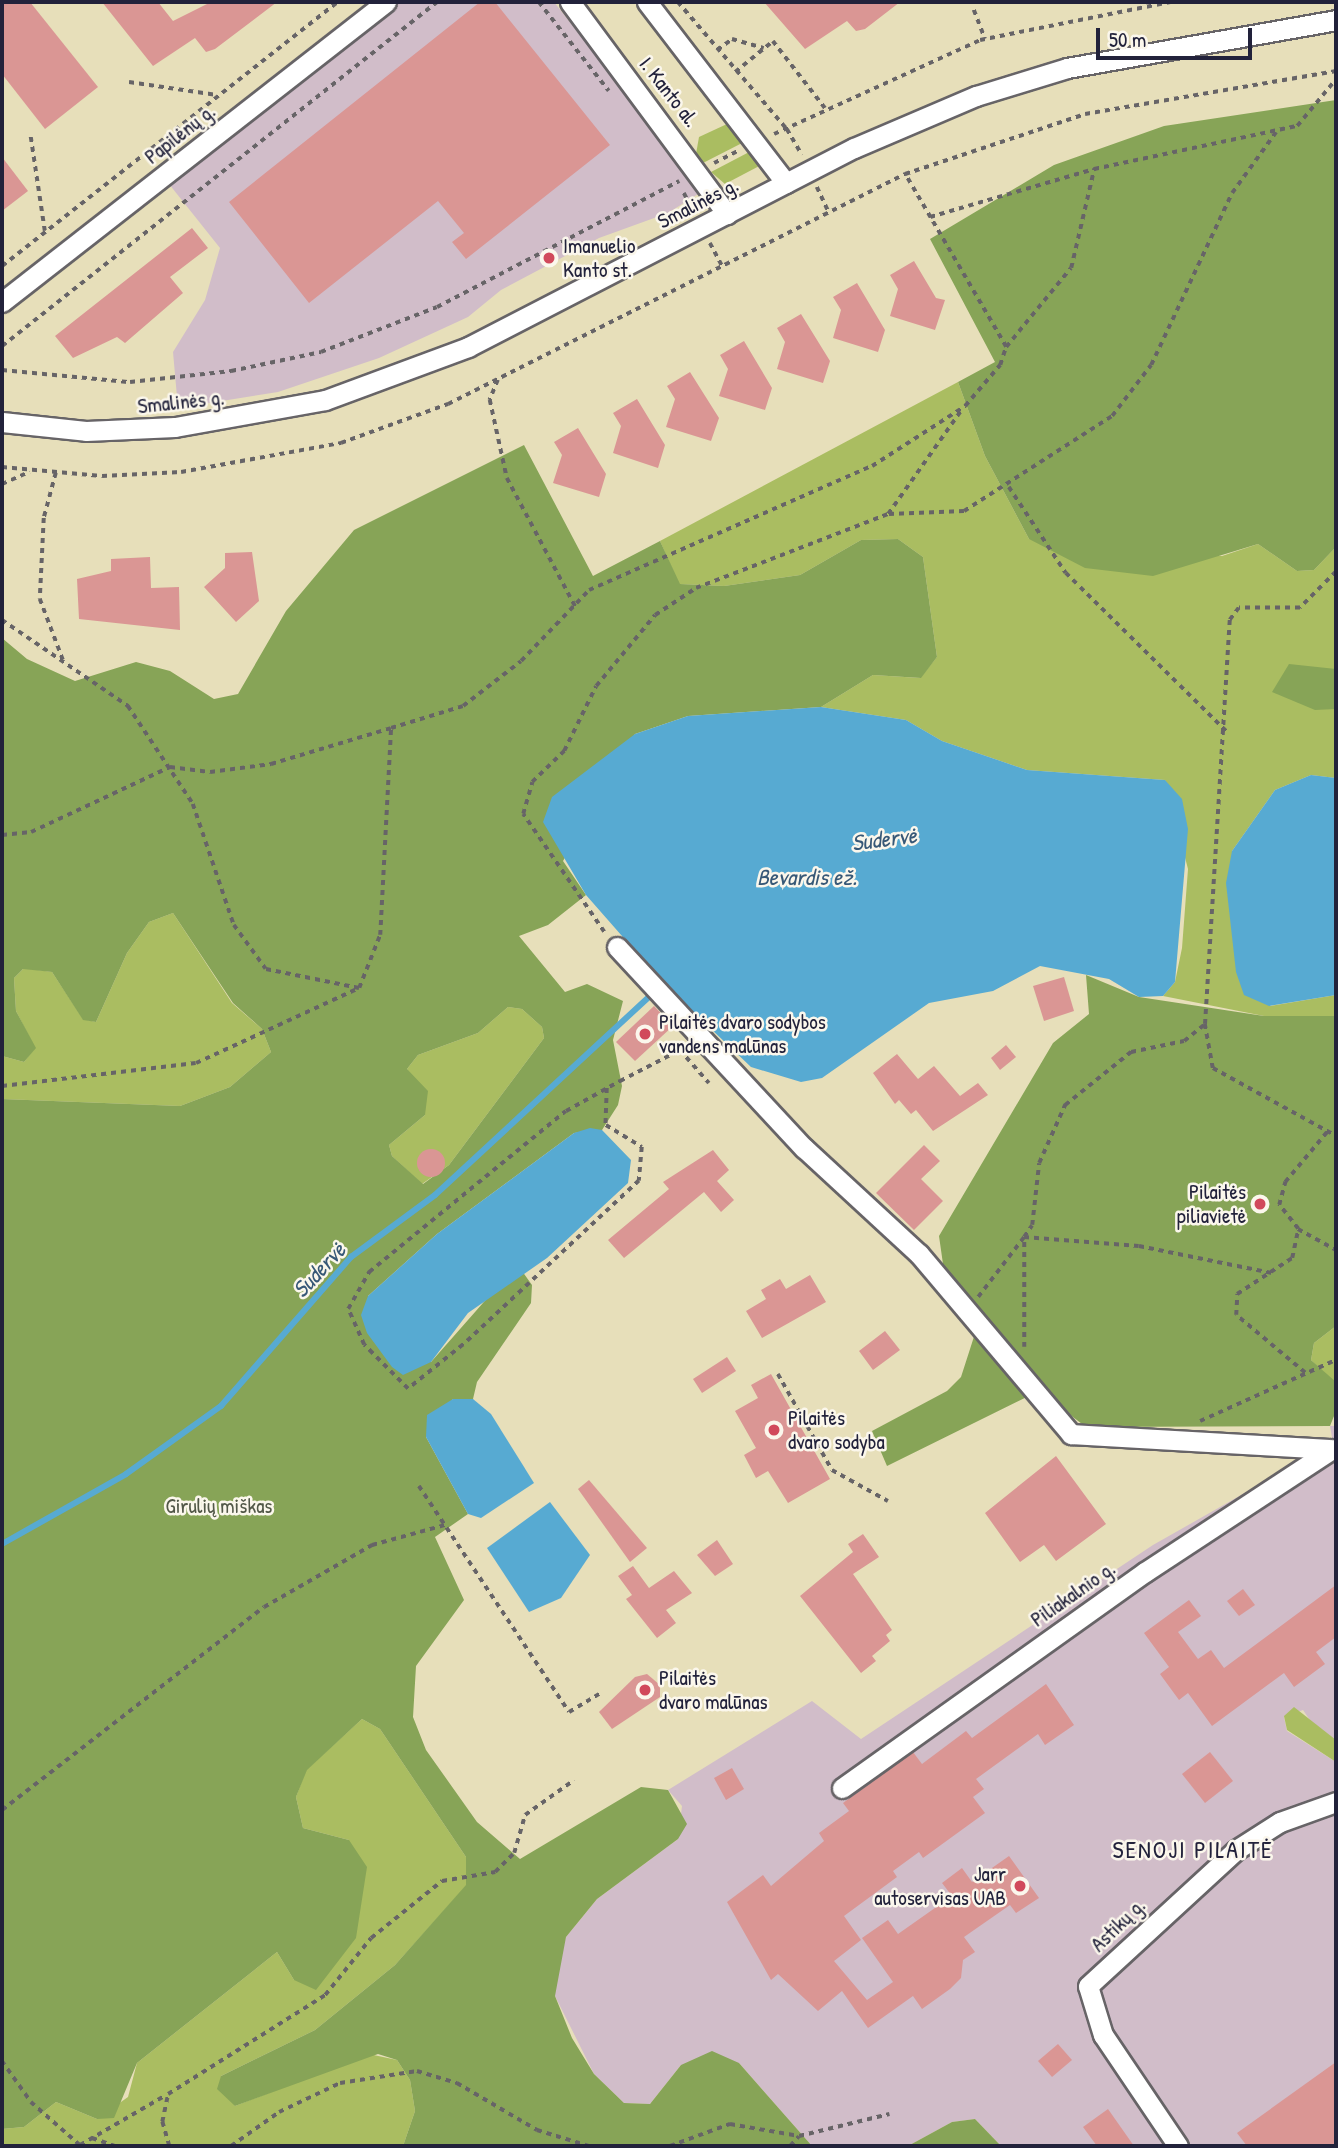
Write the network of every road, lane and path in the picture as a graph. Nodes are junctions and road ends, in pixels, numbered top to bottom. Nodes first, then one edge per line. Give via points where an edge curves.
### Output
1 (337, 2) edge
2 (386, 2) edge
3 (437, 2) edge
4 (539, 2) edge
5 (570, 2) edge
6 (646, 2) edge
7 (678, 2) edge
8 (1170, 2) edge
9 (974, 10) dead end
10 (1336, 20) edge
11 (985, 38) junction
12 (764, 48) junction
13 (717, 50) junction
14 (1336, 71) edge
15 (735, 72) junction
16 (1336, 79) edge
17 (129, 82) dead end
18 (715, 88) junction
19 (217, 95) junction
20 (613, 97) dead end
21 (825, 108) junction
22 (787, 129) junction
23 (1276, 132) junction
24 (31, 137) dead end
25 (758, 141) junction
26 (1094, 169) junction
27 (671, 171) dead end
28 (699, 171) junction
29 (810, 171) junction
30 (905, 174) junction
31 (679, 181) junction
32 (786, 183) junction
33 (828, 211) junction
34 (727, 214) junction
35 (930, 217) junction
36 (702, 227) junction
37 (45, 231) junction
38 (2, 266) edge
39 (722, 266) junction
40 (2, 302) edge
41 (2, 346) edge
42 (1006, 347) junction
43 (2, 370) edge
44 (498, 379) junction
45 (965, 406) junction
46 (2, 422) edge
47 (2, 467) edge
48 (31, 471) junction
49 (57, 473) junction
50 (2, 484) edge
51 (1009, 487) junction
52 (888, 514) junction
53 (1336, 572) edge
54 (576, 608) junction
55 (2, 620) edge
56 (64, 662) junction
57 (391, 728) junction
58 (1227, 732) junction
59 (170, 767) junction
60 (2, 835) edge
61 (591, 918) dead end
62 (617, 947) dead end
63 (359, 988) junction
64 (1205, 1024) junction
65 (709, 1083) dead end
66 (2, 1086) edge
67 (607, 1088) junction
68 (1327, 1132) junction
69 (1336, 1136) edge
70 (1298, 1229) junction
71 (1024, 1237) junction
72 (1336, 1250) edge
73 (1272, 1273) junction
74 (967, 1313) junction
75 (1336, 1360) edge
76 (1305, 1373) junction
77 (778, 1374) dead end
78 (1018, 1376) junction
79 (1196, 1423) dead end
80 (1333, 1449) edge
81 (419, 1486) dead end
82 (888, 1501) dead end
83 (445, 1525) junction
84 (601, 1693) dead end
85 (574, 1780) dead end
86 (842, 1788) dead end
87 (1336, 1802) edge
88 (2, 1810) edge
89 (2, 2061) edge
90 (168, 2094) junction
91 (889, 2114) dead end
92 (799, 2136) junction
93 (92, 2138) junction
94 (81, 2146) edge
95 (115, 2146) edge
96 (169, 2146) edge
97 (231, 2146) edge
98 (589, 2146) edge
99 (670, 2146) edge
100 (790, 2146) edge
101 (1178, 2146) edge

1 - 19 path
2 - 40 street, Papilėnų g.
3 - 41 path
4 - 20 path
5 - 28 street, I. Kanto al.
6 - 18 street, I. Kanto al.
7 - 13 path
8 - 11 path
9 - 11 path
10 - 29 street, Smalinės g. via 1068,68 915,120
11 - 21 path
12 - 13 path via 732,39
12 - 15 path
12 - 21 path via 773,41
13 - 15 path
14 - 30 path via 1085,114
15 - 18 path
15 - 22 path
16 - 23 path via 1297,126
17 - 19 path
18 - 25 street, I. Kanto al.
19 - 37 path
21 - 22 path
22 - 25 path
22 - 29 path
23 - 26 path via 1195,143
23 - 51 path via 1232,193 1151,365 1128,398 1112,416
24 - 37 path
25 - 28 path
25 - 32 street, I. Kanto al.
26 - 35 path
26 - 42 path via 1071,268
27 - 31 path
28 - 31 path
28 - 34 street, I. Kanto al.
29 - 32 street, Smalinės g.
29 - 33 path
30 - 33 path
30 - 35 path
31 - 36 path
31 - 43 path via 437,307 321,352 218,373 130,382
32 - 34 street, Smalinės g.
33 - 39 path
34 - 36 street, Smalinės g.
35 - 42 path
36 - 39 path
36 - 46 street, Smalinės g. via 468,347 325,400 175,427 86,431
37 - 38 path
39 - 44 path
42 - 45 path via 1000,365
44 - 49 path via 314,449 181,472
44 - 54 path via 490,400 507,478
45 - 52 path
45 - 54 path via 872,466 589,590
47 - 48 path
48 - 49 path
48 - 50 path
49 - 56 path via 44,518 40,599
51 - 52 path via 964,511
51 - 58 path via 1066,573
52 - 61 path via 696,588 655,615 596,686 565,751 532,782 523,814
53 - 58 path via 1300,607 1239,608 1230,620
54 - 57 path via 463,706
55 - 56 path
56 - 59 path via 128,706
57 - 59 path via 271,764 210,772
57 - 63 path via 380,934
58 - 64 path via 1218,758
59 - 60 path via 31,832
59 - 63 path via 193,804 234,925 266,969
62 - 74 street via 804,1148 919,1254
63 - 66 path via 196,1063
64 - 68 path via 1213,1068
64 - 71 path via 1184,1041 1131,1052 1065,1105 1039,1163 1031,1225
65 - 67 path via 680,1049
67 - 67 path via 566,1111 369,1272 348,1309 364,1345 408,1388 463,1345 639,1181 642,1147 606,1125
68 - 69 path
68 - 70 path via 1285,1182 1279,1205
70 - 72 path
70 - 73 path via 1292,1258
71 - 73 path via 1139,1245
71 - 74 path
71 - 78 path via 1028,1314
73 - 76 path via 1237,1294 1236,1315
74 - 78 street
75 - 76 path
76 - 79 path
77 - 82 path via 832,1470
78 - 80 street via 1071,1434
80 - 86 street, Piliakalnio g.
81 - 83 path
83 - 84 path via 569,1712
83 - 88 path via 372,1545 264,1607
85 - 90 path via 525,1815 514,1853 495,1872 442,1881 371,1938 325,1996
87 - 101 street, Astikų g. via 1280,1822 1236,1850 1088,1986 1103,2035
89 - 94 path via 31,2102
90 - 93 path
90 - 96 path via 162,2122
91 - 92 path
92 - 99 path via 730,2124
92 - 100 path
93 - 94 path
93 - 95 path
97 - 98 path via 279,2112 340,2083 417,2071 457,2083 537,2130

